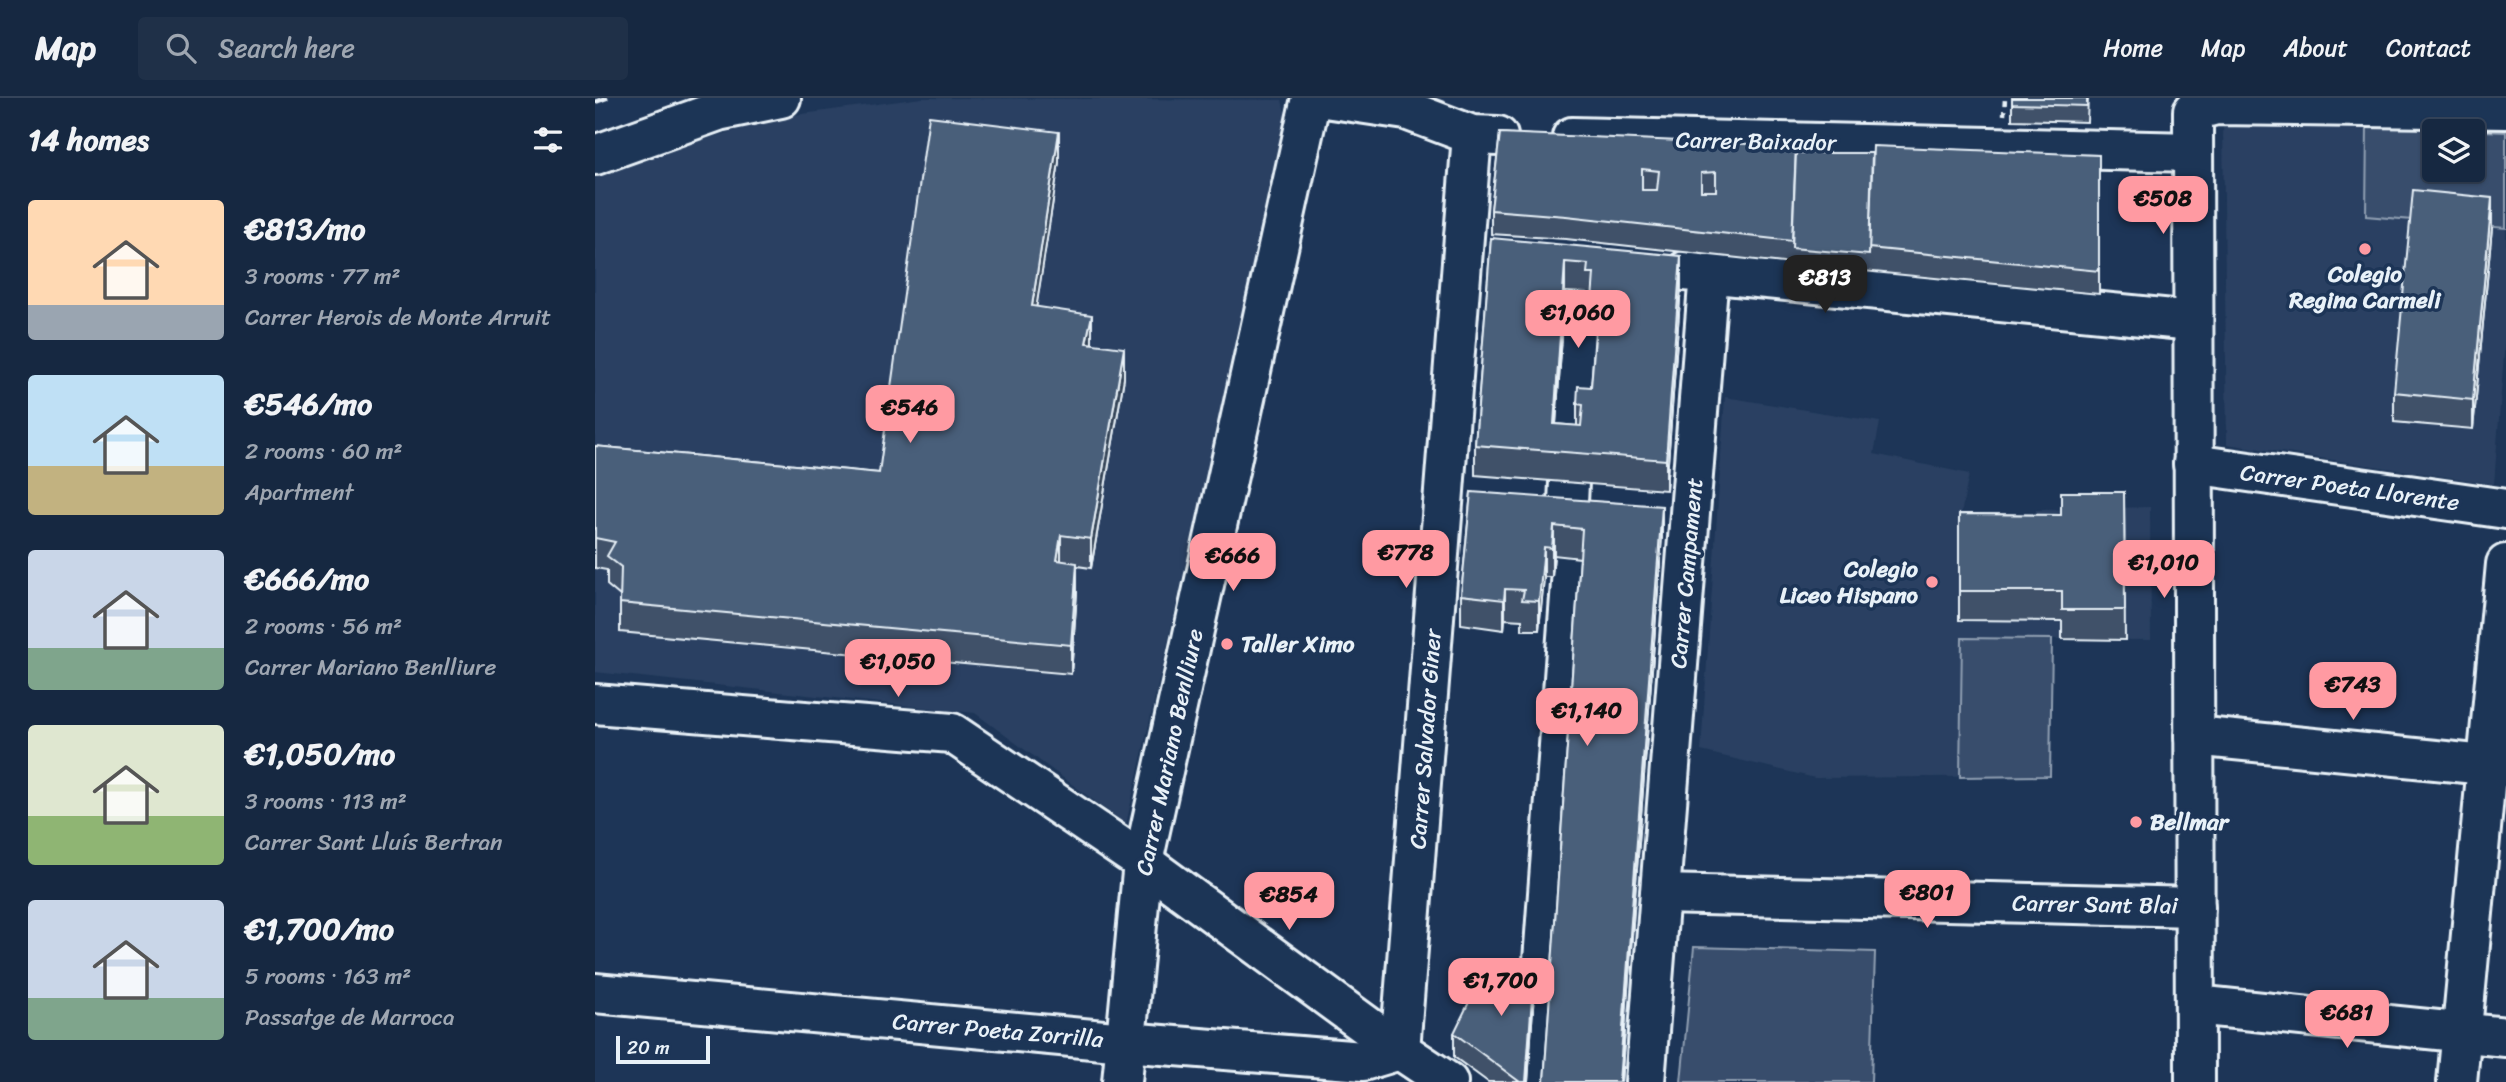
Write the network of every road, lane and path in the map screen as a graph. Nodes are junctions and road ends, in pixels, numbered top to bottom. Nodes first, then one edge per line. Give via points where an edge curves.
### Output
1 (781, 98) edge
2 (1311, 98) edge
3 (1325, 98) edge
4 (1408, 104) edge
5 (2506, 109) edge
6 (1472, 135) junction
7 (2193, 152) junction
8 (595, 155) edge
9 (1654, 268) edge
10 (1585, 270) edge
11 (1709, 273) junction
12 (2193, 321) junction
13 (2193, 464) junction
14 (1566, 504) junction
15 (1609, 505) edge
16 (1650, 508) edge
17 (2506, 509) edge
18 (1691, 511) junction
19 (2506, 564) edge
20 (595, 704) edge
21 (2194, 736) junction
22 (2496, 766) edge
23 (1143, 862) junction
24 (1660, 894) junction
25 (2195, 906) junction
26 (595, 993) edge
27 (2195, 1005) junction
28 (2462, 1032) junction
29 (2506, 1037) edge
30 (1125, 1042) junction
31 (1400, 1050) junction
32 (1122, 1082) edge
33 (1448, 1082) edge
34 (1535, 1082) edge
35 (1645, 1082) edge
36 (2195, 1082) edge
37 (2457, 1082) edge

1 - 8 street via 718,111
2 - 23 street, Carrer Mariano Benlliure
3 - 4 street, Carrer Baixador
4 - 6 street, Carrer Baixador
5 - 7 street via 2215,105 2193,111
6 - 7 street, Carrer Baixador
6 - 31 street, Carrer Salvador Giner via 1477,250 1458,494
7 - 12 street
9 - 11 street
10 - 14 street
11 - 12 street
11 - 18 street, Carrer Campament
12 - 13 street
13 - 17 street, Carrer Poeta Llorente
13 - 21 street
14 - 15 street
14 - 34 street
16 - 18 street
18 - 24 street, Carrer Campament
19 - 22 street
20 - 23 street via 952,733
21 - 22 street
21 - 25 street
22 - 28 street
23 - 30 street, Carrer Mariano Benlliure
23 - 31 street
24 - 25 street, Carrer Sant Blai
24 - 35 street, Carrer Campament
25 - 27 street
26 - 30 street, Carrer Poeta Zorrilla
27 - 28 street
27 - 36 street
28 - 29 street
28 - 37 street
30 - 31 street, Carrer Poeta Zorrilla via 1363,1061
30 - 32 street, Carrer Mariano Benlliure
31 - 33 street

